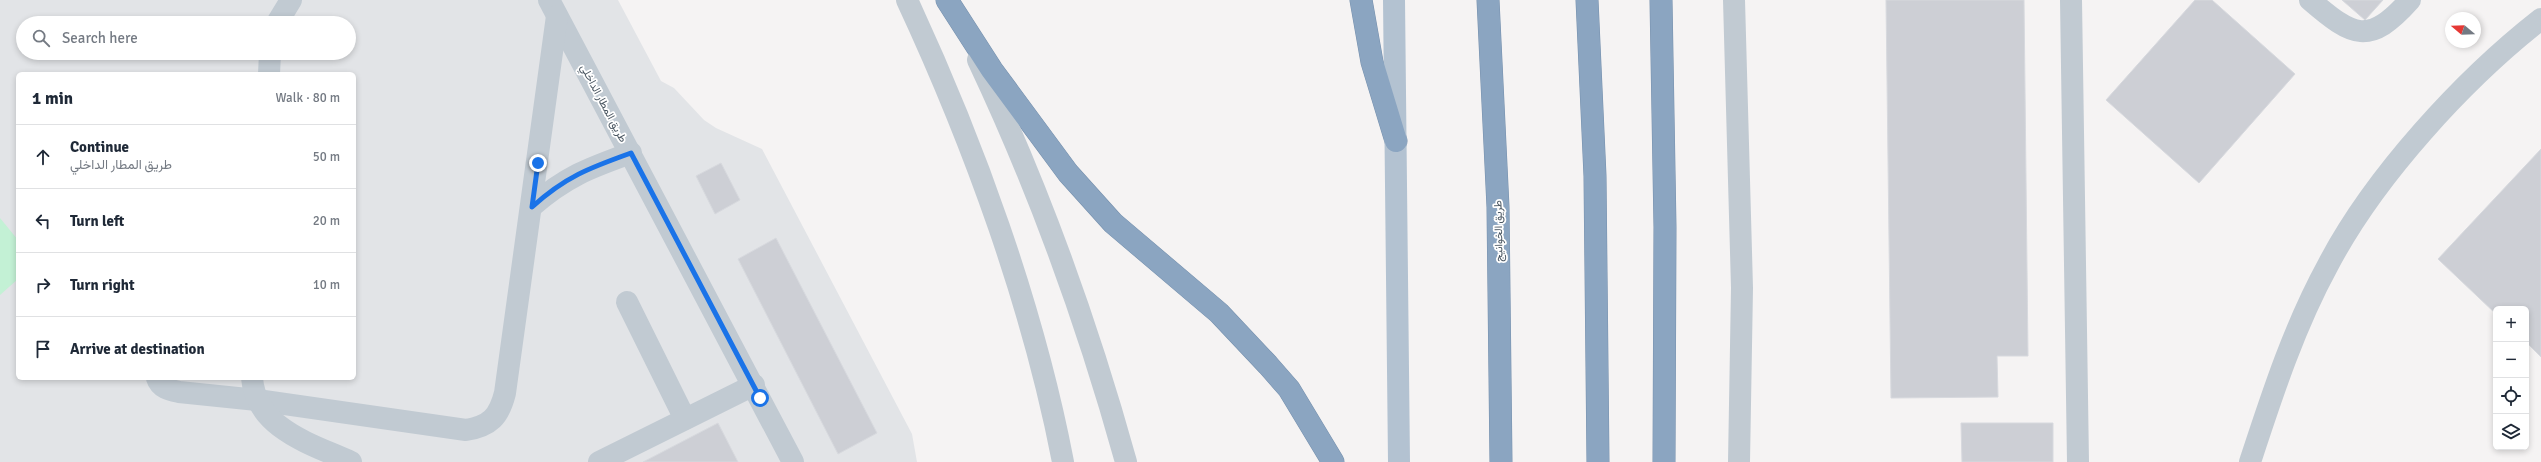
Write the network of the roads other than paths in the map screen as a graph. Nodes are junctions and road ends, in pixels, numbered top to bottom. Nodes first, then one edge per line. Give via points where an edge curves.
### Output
1 (291, 0) edge
2 (907, 0) edge
3 (1361, 0) edge
4 (1394, 0) edge
5 (1488, 0) edge
6 (1587, 0) edge
7 (1661, 0) edge
8 (1734, 0) edge
9 (2071, 0) edge
10 (2310, 0) edge
11 (2410, 0) edge
12 (553, 8) edge
13 (952, 8) edge
14 (281, 16) edge
15 (2541, 19) edge
16 (270, 60) edge
17 (269, 72) edge
18 (1396, 141) junction
19 (631, 153) junction
20 (532, 207) junction
21 (627, 302) dead end
22 (159, 380) edge
23 (252, 380) edge
24 (754, 386) junction
25 (257, 400) junction
26 (685, 419) junction
27 (352, 462) edge
28 (599, 462) edge
29 (793, 462) edge
30 (1063, 462) edge
31 (1126, 462) edge
32 (1333, 462) edge
33 (1399, 462) edge
34 (1501, 462) edge
35 (1598, 462) edge
36 (1664, 462) edge
37 (1739, 462) edge
38 (2078, 462) edge
39 (2250, 462) edge

1 - 14 street
2 - 30 street via 945,83 1001,235 1033,339
3 - 18 highway via 1372,62
4 - 18 main road
5 - 34 highway, طريق الخوانيج via 1498,207
6 - 35 highway via 1595,184
7 - 36 highway via 1665,227
8 - 37 street via 1742,288
9 - 38 street
10 - 11 street via 2349,30 2366,32 2382,27
12 - 19 street, طريق المطار الداخلي
12 - 20 street
13 - 31 street via 1025,166 1083,323
13 - 32 highway via 1024,116 1068,173 1113,222 1219,313 1268,365 1289,388
15 - 39 street via 2484,68 2445,107 2403,156 2363,209 2328,264 2296,333
16 - 17 street
18 - 33 main road
19 - 20 street via 573,175 553,188
19 - 24 street, طريق المطار الداخلي
20 - 25 street via 505,393 501,409 491,421 478,428 466,430
21 - 26 street
22 - 25 street via 168,390
23 - 25 street
24 - 26 street
24 - 29 street, طريق المطار الداخلي
25 - 27 street via 269,417 284,431
26 - 28 street

